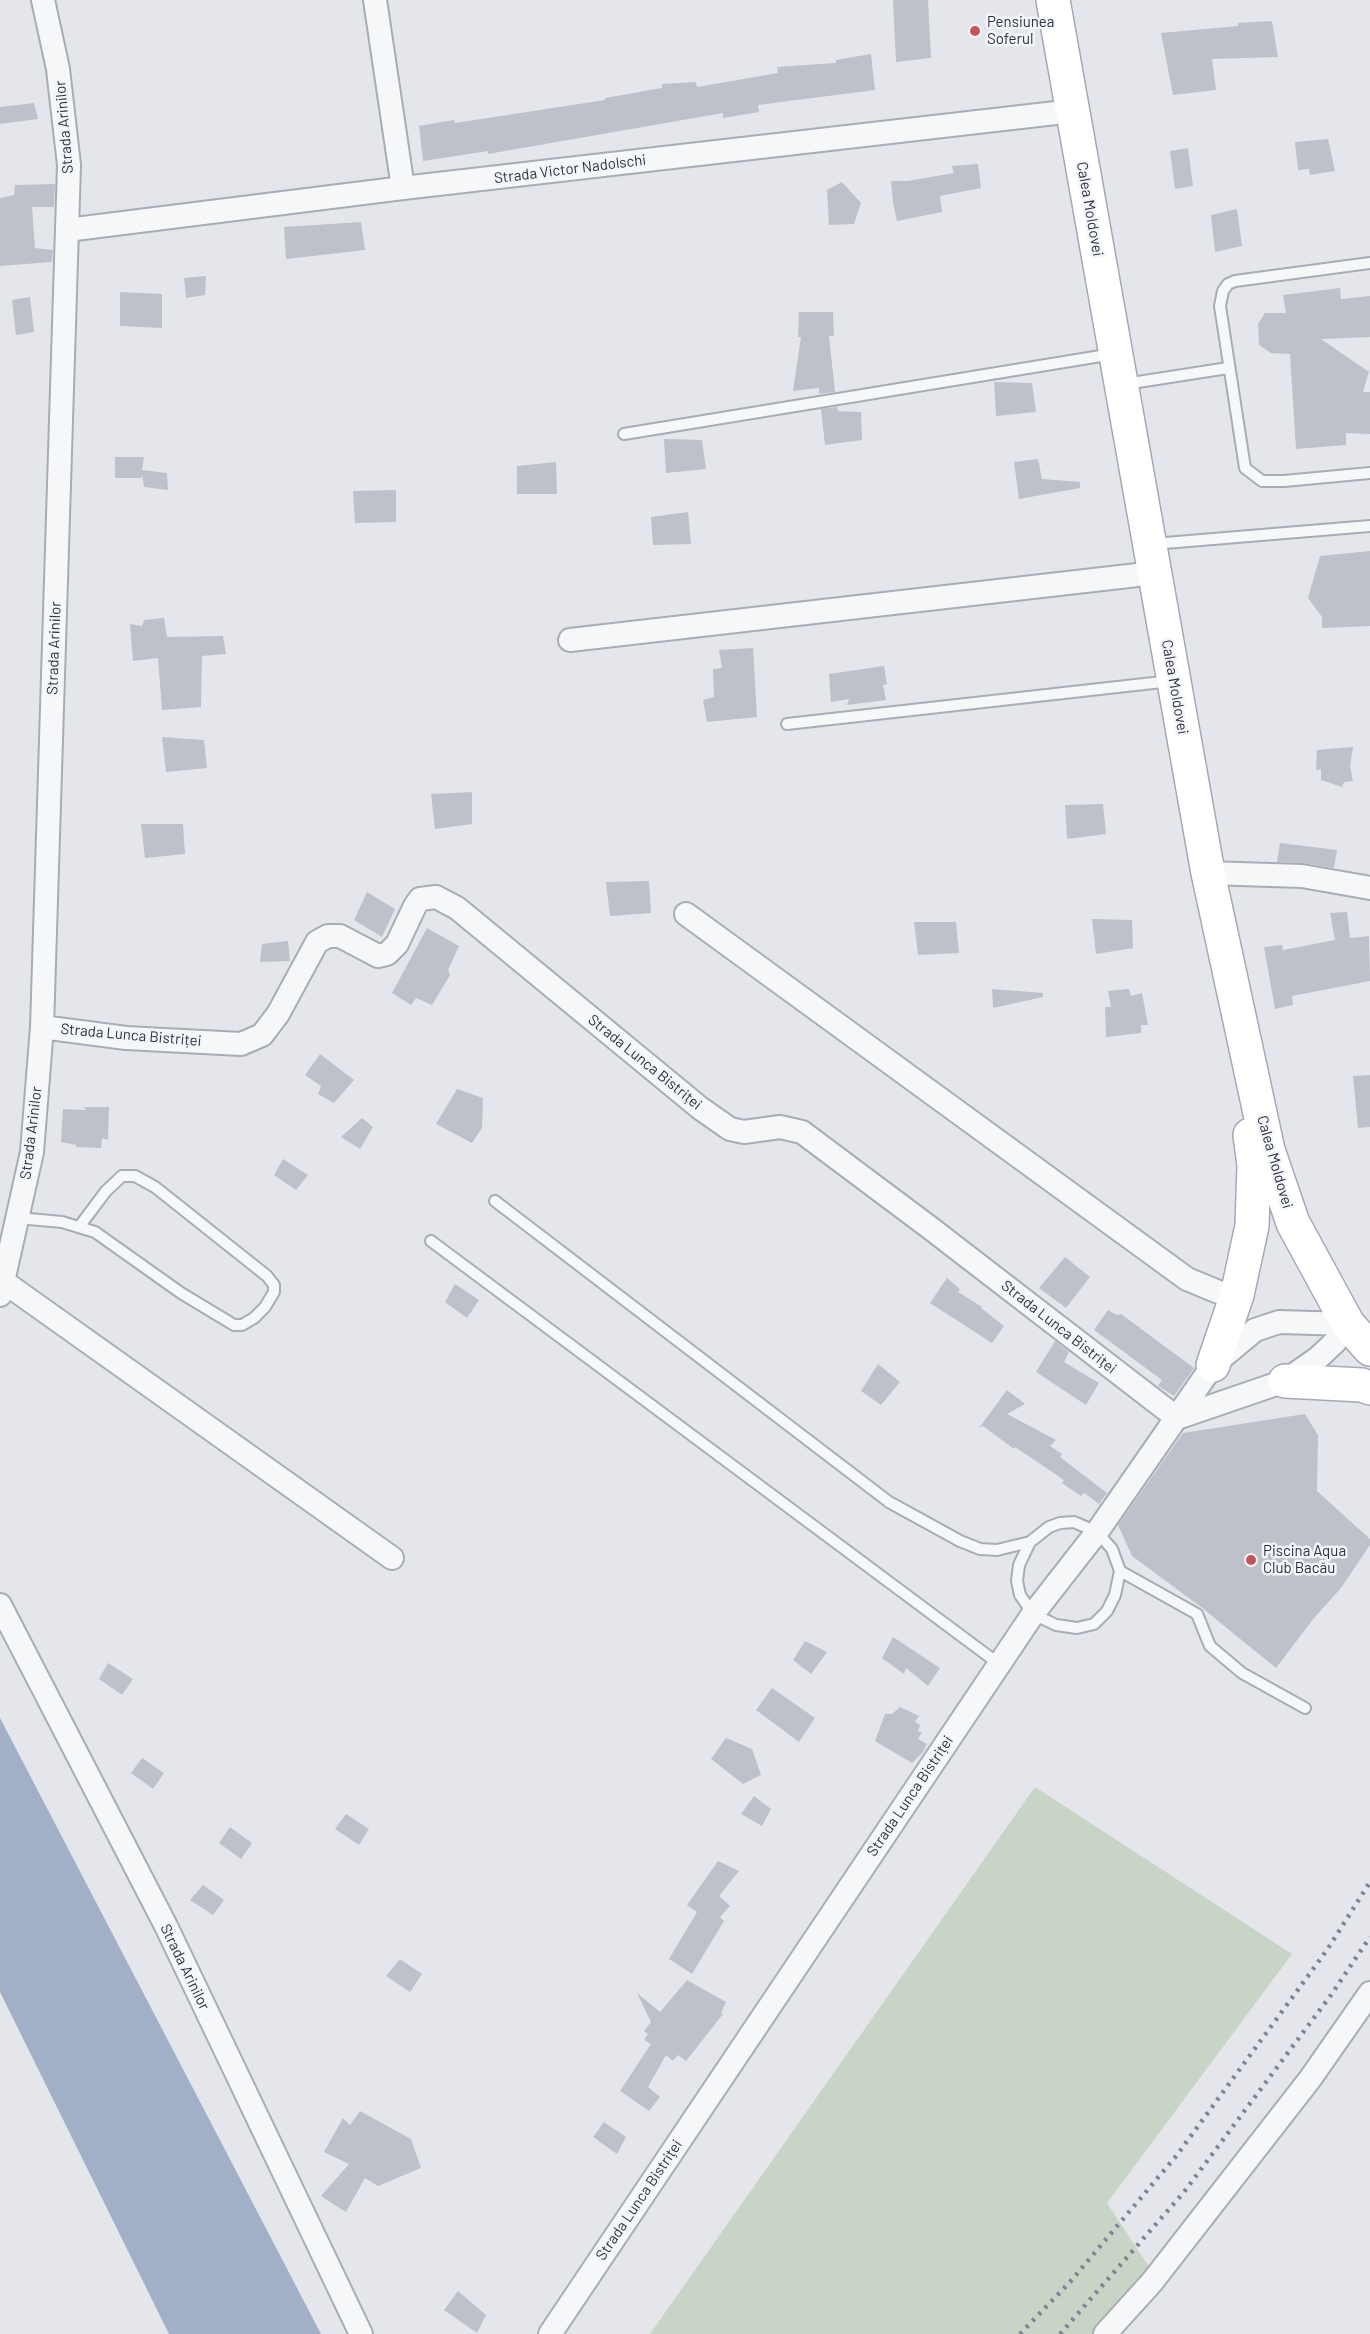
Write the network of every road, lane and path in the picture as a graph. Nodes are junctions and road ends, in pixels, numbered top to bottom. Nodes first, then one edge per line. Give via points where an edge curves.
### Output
1 (43, 0) edge
2 (375, 0) edge
3 (1053, 0) edge
4 (1073, 111) junction
5 (403, 188) junction
6 (67, 230) junction
7 (1370, 263) edge
8 (1228, 368) junction
9 (1119, 369) junction
10 (624, 434) dead end
11 (1370, 472) edge
12 (1370, 526) edge
13 (1153, 559) junction
14 (570, 640) dead end
15 (1174, 680) junction
16 (786, 724) dead end
17 (1208, 873) junction
18 (1370, 888) edge
19 (686, 914) dead end
20 (1236, 996) junction
21 (42, 1027) junction
22 (495, 1201) dead end
23 (18, 1218) junction
24 (79, 1227) junction
25 (431, 1241) dead end
26 (2, 1289) edge
27 (1237, 1295) junction
28 (1348, 1324) junction
29 (1370, 1349) edge
30 (1213, 1365) junction
31 (1285, 1381) junction
32 (1370, 1388) edge
33 (1177, 1418) junction
34 (1097, 1532) junction
35 (1030, 1542) junction
36 (392, 1558) dead end
37 (1120, 1570) junction
38 (0, 1605) edge
39 (1033, 1614) junction
40 (999, 1664) junction
41 (1305, 1708) dead end
42 (1370, 1994) edge
43 (361, 2334) edge
44 (550, 2334) edge
45 (1104, 2334) edge

1 - 6 street, Strada Arinilor via 58,69 69,165
2 - 5 street
3 - 4 main road, Calea Moldovei
4 - 5 street, Strada Victor Nadolschi
4 - 9 main road, Calea Moldovei
5 - 6 street, Strada Victor Nadolschi
6 - 21 street, Strada Arinilor
7 - 8 lane via 1228,284 1220,306
8 - 9 lane
8 - 11 lane via 1245,468 1252,475 1262,481 1284,481
9 - 10 lane
9 - 13 main road, Calea Moldovei
12 - 13 lane
13 - 14 street
13 - 15 main road, Calea Moldovei
15 - 16 lane
15 - 17 main road, Calea Moldovei
17 - 18 street via 1302,876
17 - 20 main road, Calea Moldovei
19 - 27 street via 1187,1279
20 - 27 main road via 1254,1165 1252,1226
20 - 28 main road, Calea Moldovei via 1268,1150 1293,1223
21 - 23 street, Strada Arinilor via 32,1152
21 - 33 street, Strada Lunca Bistriței via 126,1038 242,1044 262,1035 278,1014 317,942 328,936 340,936 378,956 387,954 397,944 420,899 436,897 457,908 700,1108 730,1129 744,1132 780,1127 802,1132
22 - 35 lane via 889,1502 980,1549 997,1550
23 - 24 lane
23 - 26 street, Strada Arinilor
24 - 24 lane via 95,1232 234,1325 254,1318 274,1292 267,1276 155,1187 135,1176 122,1176
25 - 40 lane
26 - 36 street
27 - 30 main road
28 - 29 main road, Calea Moldovei
28 - 30 street via 1299,1321 1255,1330
28 - 31 street via 1318,1358
30 - 33 street
31 - 32 main road
31 - 33 street
33 - 34 street, Strada Lunca Bistriței
34 - 35 lane via 1074,1522 1060,1523
34 - 37 lane via 1112,1549
34 - 39 street, Strada Lunca Bistriței
35 - 39 lane via 1019,1565 1017,1581 1020,1595
37 - 39 lane via 1115,1595 1094,1624 1077,1629
37 - 41 lane via 1197,1614 1210,1646 1242,1673
38 - 43 street, Strada Arinilor via 166,1926
39 - 40 street, Strada Lunca Bistriței
40 - 44 street, Strada Lunca Bistriței
42 - 45 street via 1310,2079 1152,2282

